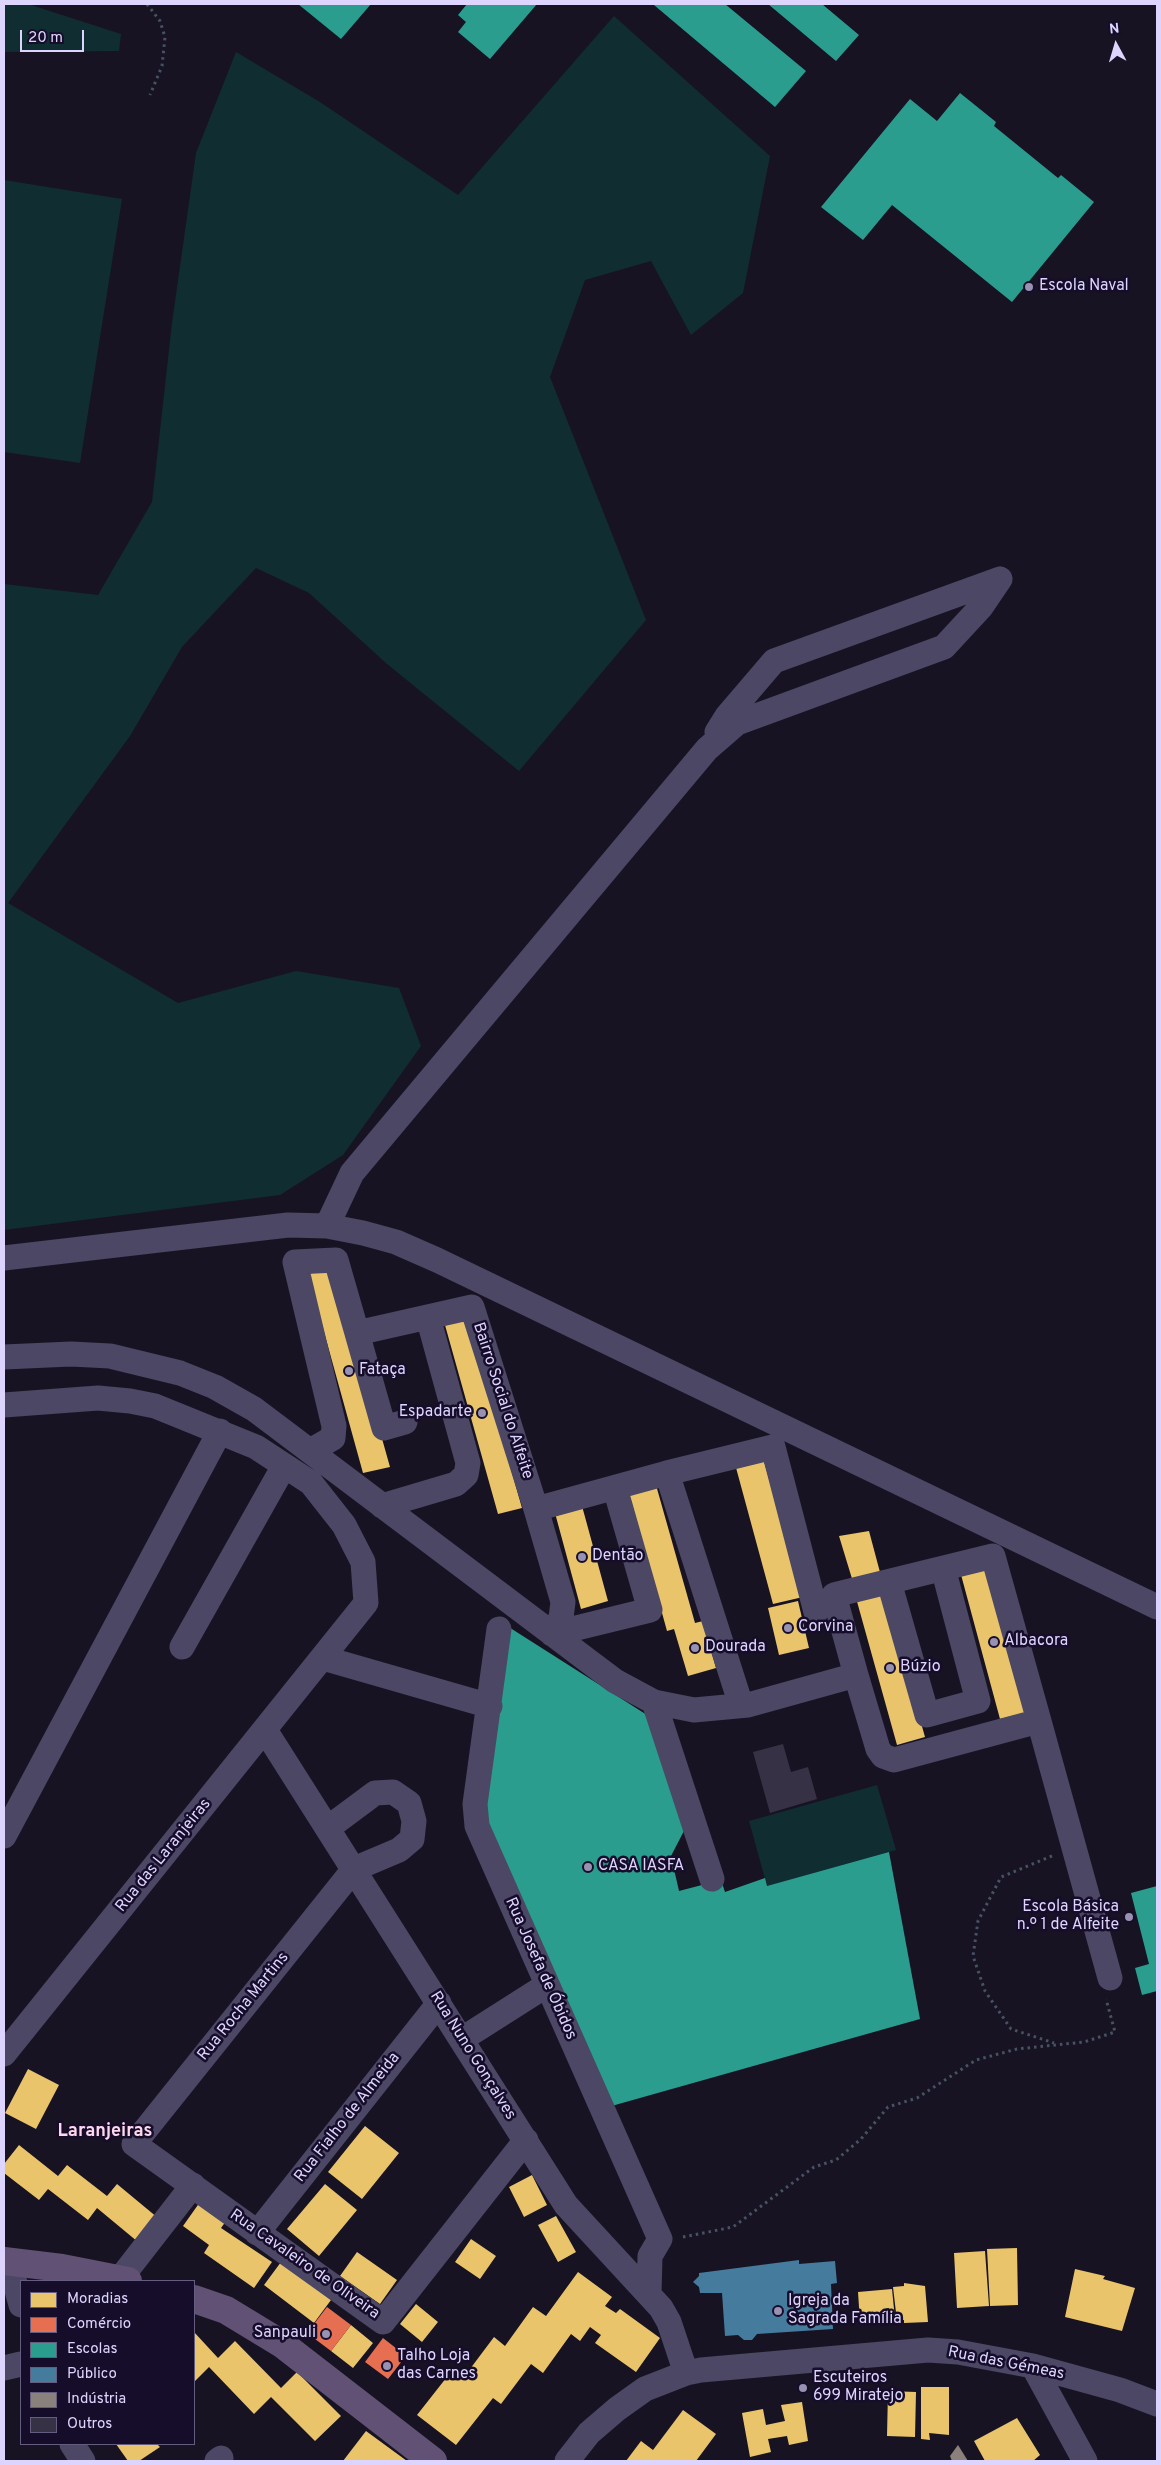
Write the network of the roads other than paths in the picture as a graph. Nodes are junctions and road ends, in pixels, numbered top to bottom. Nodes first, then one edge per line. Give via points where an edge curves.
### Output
1 (707, 749) junction
2 (327, 1226) junction
3 (4, 1258) edge
4 (428, 1317) junction
5 (357, 1333) junction
6 (4, 1357) edge
7 (4, 1405) edge
8 (405, 1422) dead end
9 (220, 1431) junction
10 (310, 1451) junction
11 (284, 1466) junction
12 (667, 1473) junction
13 (615, 1488) junction
14 (382, 1506) junction
15 (536, 1509) junction
16 (943, 1568) junction
17 (889, 1582) junction
18 (1157, 1607) edge
19 (816, 1612) dead end
20 (499, 1629) dead end
21 (552, 1634) junction
22 (182, 1647) dead end
23 (323, 1658) junction
24 (856, 1675) junction
25 (654, 1702) junction
26 (490, 1706) junction
27 (741, 1706) junction
28 (1039, 1721) junction
29 (265, 1730) junction
30 (328, 1828) junction
31 (4, 1836) edge
32 (354, 1869) junction
33 (712, 1879) dead end
34 (1110, 1978) dead end
35 (547, 1985) junction
36 (438, 2003) junction
37 (462, 2039) junction
38 (4, 2054) edge
39 (526, 2140) junction
40 (134, 2144) joint
41 (193, 2185) junction
42 (257, 2233) junction
43 (6, 2261) edge
44 (124, 2280) edge
45 (649, 2295) junction
46 (195, 2299) edge
47 (20, 2303) edge
48 (20, 2364) edge
49 (1033, 2366) junction
50 (4, 2368) edge
51 (694, 2371) junction
52 (1157, 2404) edge
53 (73, 2445) edge
54 (83, 2461) edge
55 (433, 2461) edge
56 (567, 2461) edge
57 (1085, 2461) edge

1 - 1 street via 736,723 944,647 981,607 1000,579 774,661 727,716
1 - 2 street via 352,1173
2 - 3 street via 288,1225
2 - 18 street via 396,1242 437,1260
4 - 5 street, Bairro Social do Alfeite
4 - 14 street via 468,1463 466,1475 456,1484
4 - 15 street, Bairro Social do Alfeite via 472,1307
5 - 8 street via 384,1428
5 - 10 street via 336,1260 295,1262 334,1426 333,1438
6 - 10 street via 110,1356 180,1373 215,1387 254,1409
7 - 9 street, Rua das Laranjeiras via 98,1398 130,1401 155,1406
9 - 11 street, Rua das Laranjeiras via 256,1447
9 - 31 street
10 - 14 street
11 - 22 street
11 - 23 street, Rua das Laranjeiras via 311,1483 344,1525 362,1562 366,1603
12 - 13 street
12 - 19 street via 773,1447
12 - 27 street
13 - 15 street
13 - 21 street via 650,1610
14 - 21 street
15 - 21 street, Bairro Social do Alfeite via 563,1602 561,1618
16 - 17 street
16 - 17 street via 978,1700 926,1715
16 - 28 street via 993,1556
17 - 24 street via 834,1595
20 - 26 street, Rua Josefa de Óbidos
21 - 25 street via 615,1682
23 - 26 street
23 - 29 street, Rua das Laranjeiras
24 - 27 street
24 - 28 street via 878,1748 884,1756 894,1760
25 - 27 street via 694,1710
25 - 33 street
26 - 35 street, Rua Josefa de Óbidos via 475,1804 477,1826
28 - 34 street
29 - 30 street, Rua Nuno Gonçalves
29 - 38 street, Rua das Laranjeiras
30 - 32 street, Rua Nuno Gonçalves
30 - 32 street via 374,1793 393,1792 408,1802 414,1821 412,1839 399,1850
32 - 36 street, Rua Nuno Gonçalves
32 - 40 street, Rua Rocha Martins
35 - 37 street
35 - 45 street, Rua Josefa de Óbidos via 660,2239 650,2256
36 - 37 street, Rua Nuno Gonçalves
36 - 42 street, Rua Fialho de Almeida
37 - 39 street, Rua Nuno Gonçalves
39 - 42 street, Rua Cavaleiro de Oliveira via 383,2322
39 - 45 street, Rua Nuno Gonçalves via 566,2205
40 - 41 street, Rua Cavaleiro de Oliveira
41 - 42 street, Rua Cavaleiro de Oliveira
41 - 44 street
43 - 44 main road
43 - 47 street
45 - 51 street, Rua Nuno Gonçalves via 661,2308
46 - 55 main road via 226,2310 282,2344
48 - 50 street
49 - 51 street, Rua das Gémeas via 958,2352 928,2350
49 - 52 street, Rua das Gémeas via 1120,2390
49 - 57 street
51 - 56 street, Rua das Gémeas via 645,2389 588,2433
53 - 54 street

